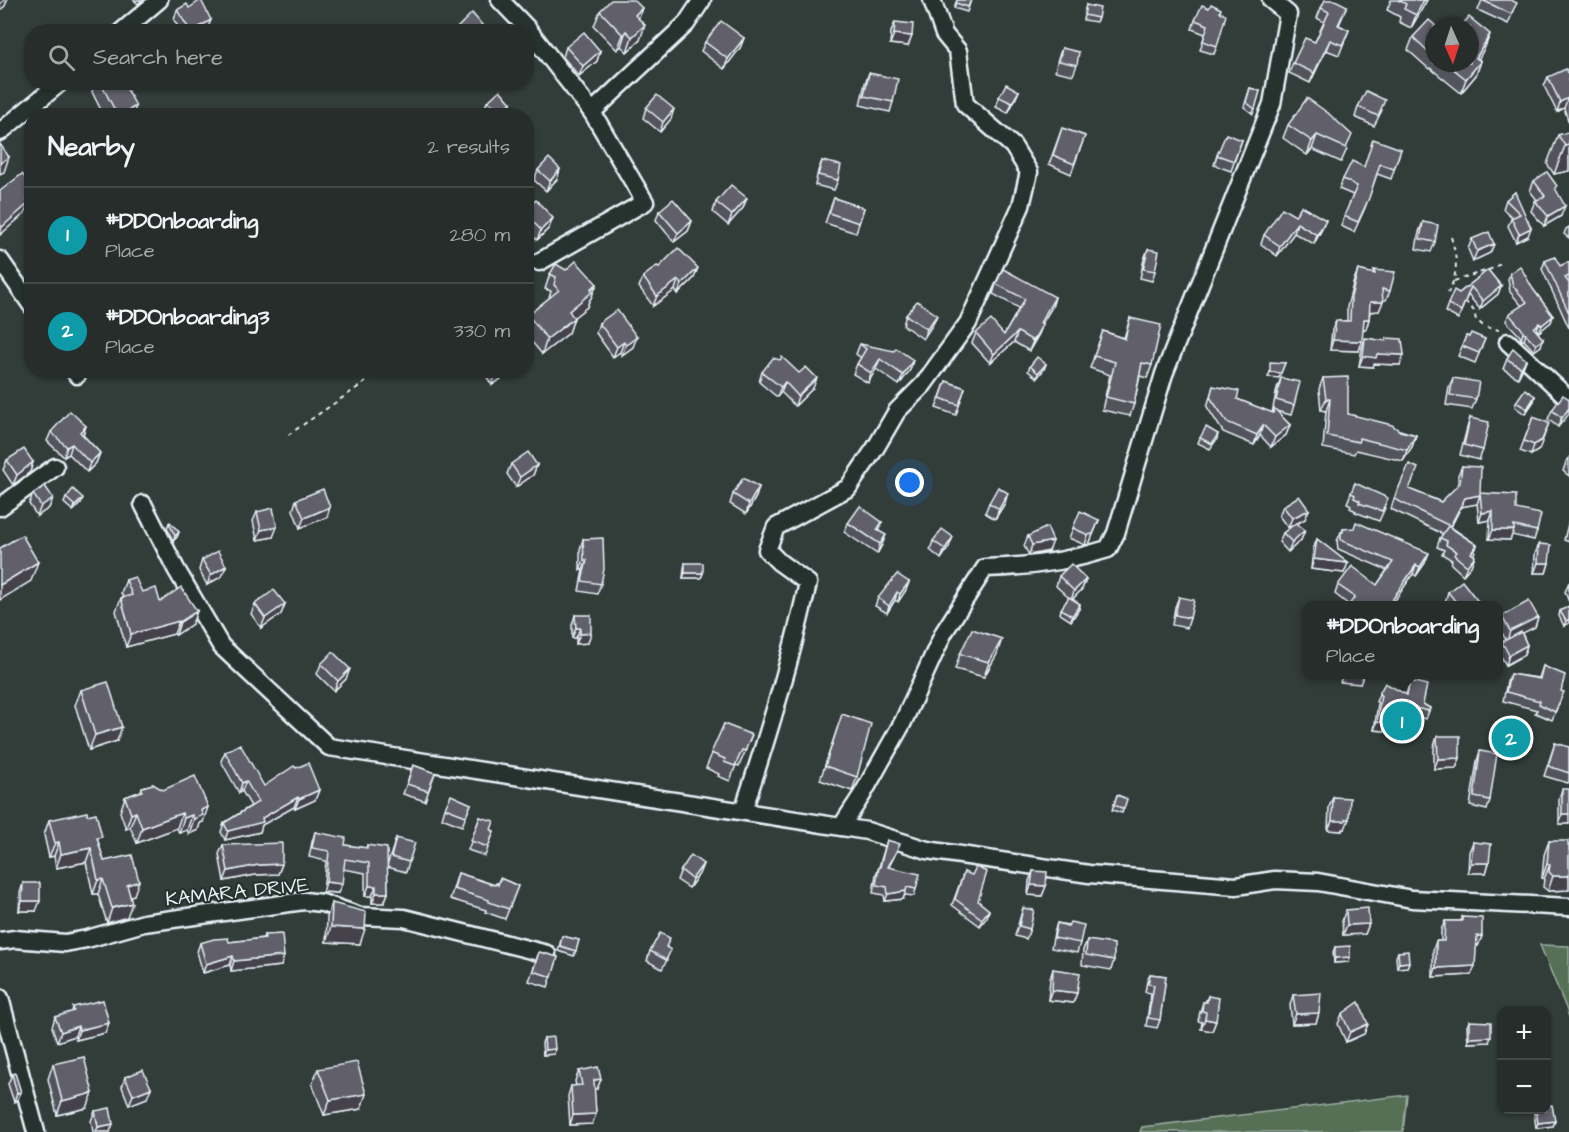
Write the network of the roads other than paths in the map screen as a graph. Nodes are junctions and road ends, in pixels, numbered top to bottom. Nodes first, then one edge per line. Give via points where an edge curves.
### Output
1 (159, 0) edge
2 (500, 0) edge
3 (702, 0) edge
4 (932, 0) edge
5 (1271, 0) edge
6 (130, 24) edge
7 (523, 24) edge
8 (534, 37) edge
9 (51, 90) edge
10 (29, 108) edge
11 (24, 112) edge
12 (592, 112) junction
13 (0, 132) edge
14 (0, 260) edge
15 (539, 262) dead end
16 (24, 294) edge
17 (1508, 342) road end
18 (1569, 399) edge
19 (55, 467) dead end
20 (143, 504) dead end
21 (0, 507) edge
22 (743, 811) junction
23 (841, 827) junction
24 (1569, 906) edge
25 (0, 942) edge
26 (547, 954) edge
27 (0, 998) edge
28 (36, 1132) edge

1 - 6 street
2 - 7 street
3 - 12 street via 686,24
4 - 22 street via 944,34 958,51 965,104 1013,146 1029,172 1021,206 968,324 923,385 897,411 848,488 776,527 767,550 808,583 795,642
5 - 23 street via 1288,14 1272,104 1164,374 1108,549 1057,563 985,568 944,632 903,722
8 - 12 street
9 - 10 street
11 - 13 street
12 - 15 street via 645,202
14 - 16 street
17 - 18 street
19 - 21 street
20 - 22 street via 221,646 329,747
22 - 23 street
23 - 24 street via 927,850 1089,874 1236,886 1275,880 1318,882 1412,899
25 - 26 street, KAMARA DRIVE via 15,939 65,943 144,923 304,901 360,916 404,918
27 - 28 street

